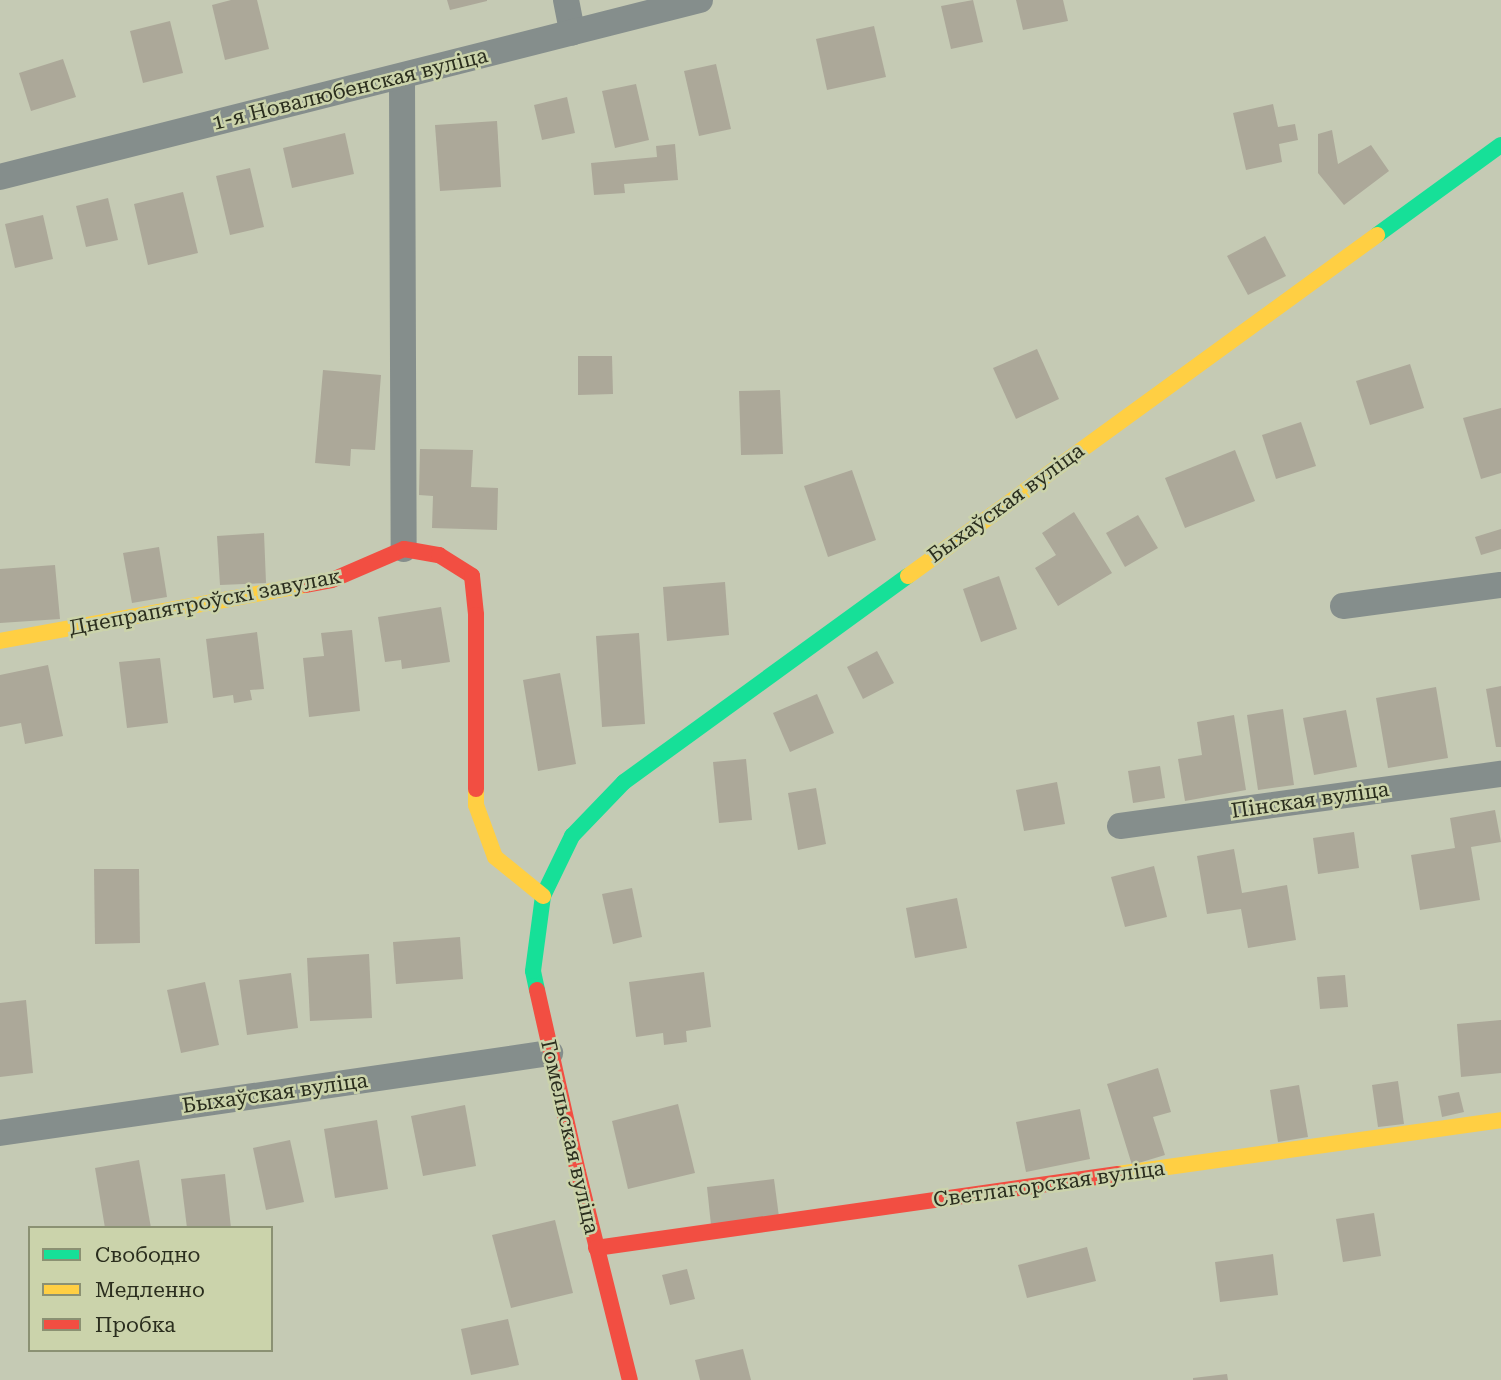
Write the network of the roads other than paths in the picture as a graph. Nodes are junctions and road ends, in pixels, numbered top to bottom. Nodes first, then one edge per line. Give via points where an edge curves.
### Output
1 (566, 0) edge
2 (700, 0) edge
3 (572, 32) junction
4 (402, 77) junction
5 (1501, 145) edge
6 (0, 177) edge
7 (404, 549) junction
8 (1501, 584) edge
9 (1343, 606) dead end
10 (0, 641) edge
11 (1501, 774) edge
12 (1120, 826) dead end
13 (544, 894) junction
14 (550, 1053) junction
15 (1501, 1120) edge
16 (0, 1133) edge
17 (596, 1248) junction
18 (630, 1380) edge

1 - 3 street
2 - 3 street, 1-я Новалюбенская вуліца
3 - 4 street, 1-я Новалюбенская вуліца
4 - 6 street, 1-я Новалюбенская вуліца
4 - 7 street
5 - 13 street, Быхаўская вуліца via 624,782 572,836
7 - 10 street, Днепрапятроўскі завулак via 332,580
7 - 13 street via 439,555 472,576 476,805 495,857
8 - 9 street
11 - 12 street, Пінская вуліца
13 - 14 street, Гомельская вуліца via 533,971
14 - 16 street, Быхаўская вуліца
14 - 17 street, Гомельская вуліца
15 - 17 street, Светлагорская вуліца
17 - 18 street, Гомельская вуліца

